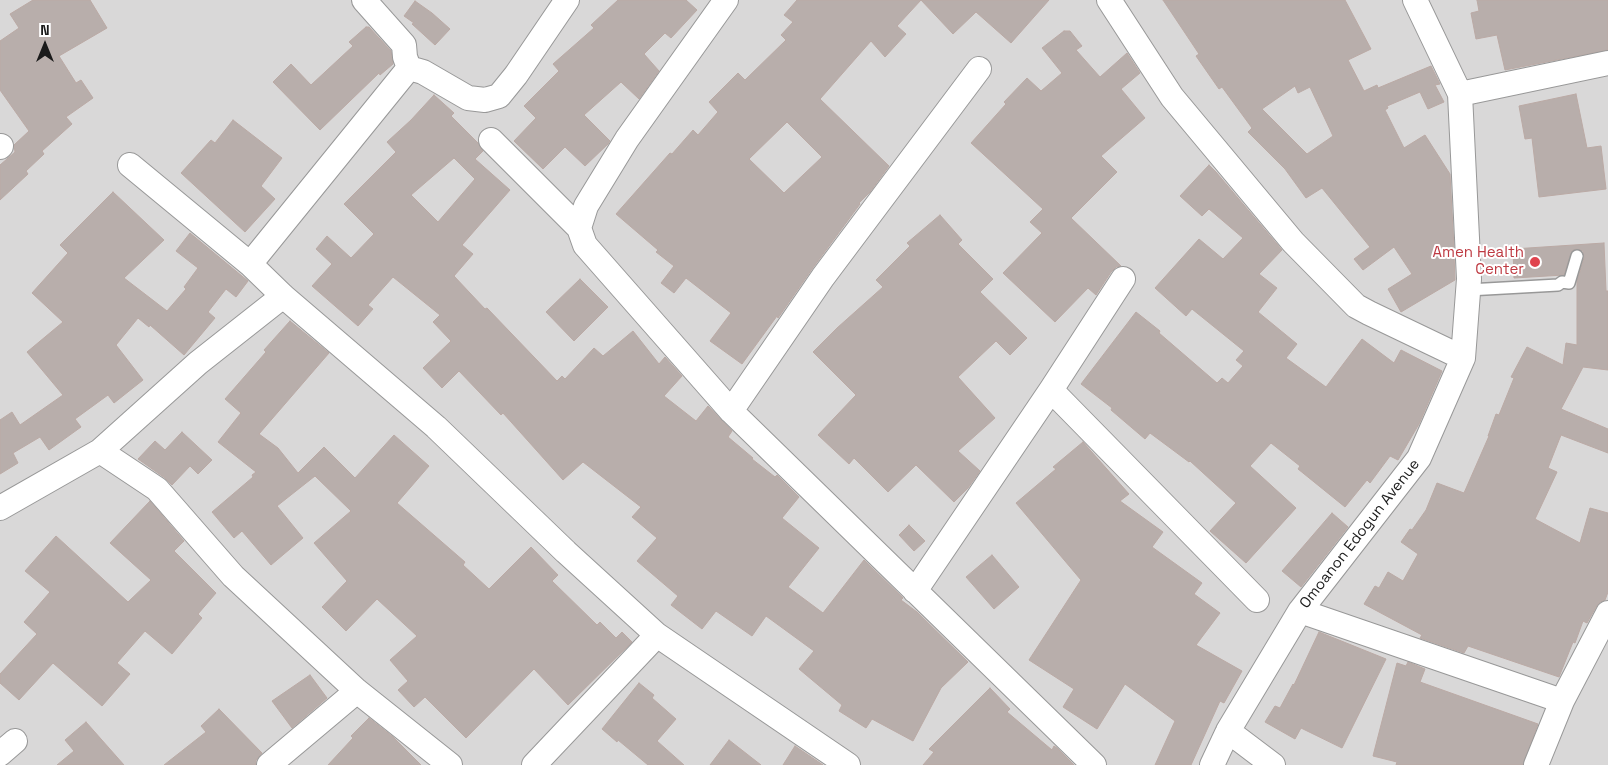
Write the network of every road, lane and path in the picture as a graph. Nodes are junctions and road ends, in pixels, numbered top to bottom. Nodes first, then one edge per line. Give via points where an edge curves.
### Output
1 (364, 0) edge
2 (567, 0) edge
3 (726, 0) edge
4 (1109, 0) edge
5 (1415, 0) edge
6 (1608, 63) edge
7 (409, 68) junction
8 (979, 69) dead end
9 (1460, 94) junction
10 (491, 140) dead end
11 (130, 164) dead end
12 (579, 228) junction
13 (1577, 256) dead end
14 (250, 264) junction
15 (1123, 279) dead end
16 (1468, 290) junction
17 (283, 296) junction
18 (1463, 358) junction
19 (1051, 390) junction
20 (731, 410) junction
21 (100, 452) junction
22 (0, 508) edge
23 (915, 591) junction
24 (1256, 600) dead end
25 (1300, 611) junction
26 (1608, 613) edge
27 (657, 635) junction
28 (356, 691) junction
29 (1562, 701) junction
30 (1228, 731) junction
31 (268, 765) edge
32 (450, 765) edge
33 (534, 765) edge
34 (848, 765) edge
35 (1094, 765) edge
36 (1212, 765) edge
37 (1273, 765) edge
38 (1536, 765) edge

1 - 7 street via 404,45
2 - 7 street via 500,96 485,100 468,98 429,75
3 - 12 street via 627,139 586,206
4 - 18 street via 1172,97 1293,242 1356,306
5 - 9 street, Omoanon Edogun Avenue
6 - 9 street
7 - 14 street
8 - 20 street via 823,277
9 - 16 street, Omoanon Edogun Avenue
10 - 12 street
11 - 14 street
12 - 20 street via 586,245
13 - 16 lane via 1569,283
14 - 17 street
15 - 19 street
16 - 18 street, Omoanon Edogun Avenue
17 - 21 street via 198,363
17 - 27 street via 436,427
18 - 25 street, Omoanon Edogun Avenue via 1420,458
19 - 23 street
19 - 24 street
20 - 23 street
21 - 22 street
21 - 28 street via 157,490 232,576
23 - 35 street
25 - 29 street
25 - 30 street, Omoanon Edogun Avenue
26 - 29 street
27 - 33 street
27 - 34 street
28 - 31 street
28 - 32 street
29 - 38 street
30 - 36 street, Omoanon Edogun Avenue
30 - 37 street

